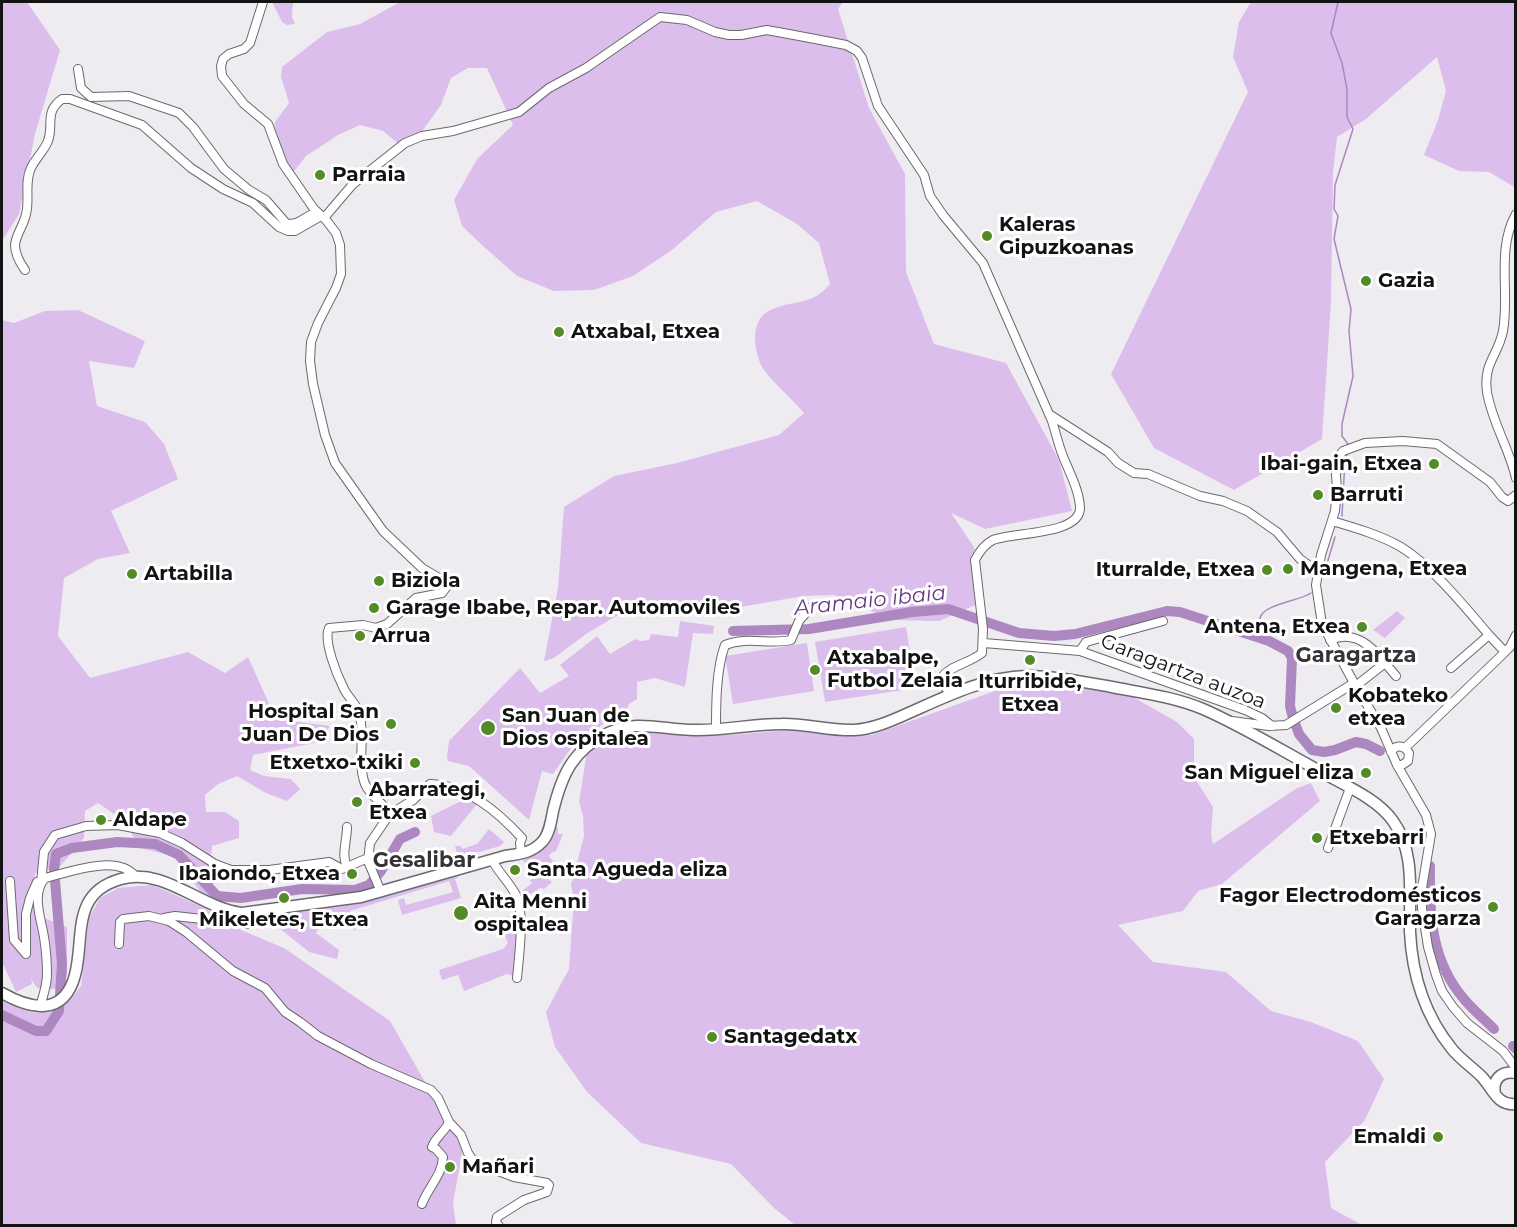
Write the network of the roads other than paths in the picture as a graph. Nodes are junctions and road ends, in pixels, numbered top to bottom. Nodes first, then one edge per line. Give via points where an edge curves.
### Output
1 (263, 2) edge
2 (78, 69) dead end
3 (1515, 214) edge
4 (321, 216) junction
5 (25, 270) dead end
6 (1049, 413) junction
7 (1515, 478) edge
8 (1515, 495) edge
9 (1332, 521) junction
10 (1317, 572) junction
11 (812, 608) dead end
12 (1163, 621) dead end
13 (1489, 634) junction
14 (1515, 635) edge
15 (1330, 640) junction
16 (984, 644) junction
17 (1080, 651) junction
18 (1505, 652) junction
19 (1385, 663) junction
20 (1451, 668) dead end
21 (1396, 676) dead end
22 (1355, 684) junction
23 (951, 695) junction
24 (1226, 721) junction
25 (1272, 726) junction
26 (716, 730) junction
27 (1390, 748) junction
28 (1406, 748) junction
29 (1397, 765) junction
30 (1350, 788) junction
31 (391, 813) junction
32 (347, 827) dead end
33 (1328, 848) dead end
34 (522, 854) junction
35 (368, 858) junction
36 (492, 860) junction
37 (345, 868) junction
38 (135, 876) junction
39 (10, 881) dead end
40 (41, 883) junction
41 (379, 888) junction
42 (262, 912) junction
43 (164, 918) junction
44 (118, 944) dead end
45 (517, 978) dead end
46 (2, 993) edge
47 (40, 1007) junction
48 (1508, 1058) junction
49 (1515, 1068) edge
50 (1477, 1072) junction
51 (1515, 1073) edge
52 (1498, 1077) junction
53 (1495, 1094) junction
54 (1515, 1104) edge
55 (449, 1122) junction
56 (422, 1204) dead end
57 (499, 1226) edge

1 - 4 street via 250,43 223,59 222,76 244,104 268,124 283,164
2 - 4 street via 81,88 89,96 129,96 182,115 224,169 266,200 286,223 297,224 314,213
3 - 7 street via 1504,267 1502,339 1486,375 1493,418
4 - 5 street via 302,228 288,231 279,227 253,203 191,168 142,125 62,99 51,111 49,139 30,170 27,211 15,246
4 - 6 street via 353,184 405,143 519,112 549,88 586,68 660,17 687,20 729,35 767,30 846,45 862,58 878,106 924,175 930,196 982,263
4 - 31 street via 336,233 342,265 336,288 311,342 310,361 320,415 335,463 383,531 422,568 448,585 442,593 416,598 387,624 376,628 338,626 326,633 345,691 359,711 365,784
6 - 10 street via 1134,474 1148,474 1247,511 1277,531 1300,559
6 - 16 street via 1080,511 1075,521 1062,527 1008,536 992,541 980,551 975,560
8 - 9 street via 1508,501 1490,482 1437,444 1365,443 1339,456
9 - 10 street
9 - 13 street via 1382,537 1402,548 1430,571
10 - 15 street via 1322,624
11 - 26 street via 805,612 791,639 725,645
12 - 17 street, Garagartza auzoa via 1086,642
13 - 18 street
13 - 20 street
14 - 18 street
15 - 19 street via 1341,635 1356,639 1374,650
15 - 22 street
16 - 17 street, Garagartza auzoa
16 - 23 street via 976,658 946,671 942,677
17 - 25 street, Garagartza auzoa via 1245,710
18 - 28 street
19 - 21 street
19 - 22 street
22 - 25 street via 1293,722
22 - 27 street
23 - 24 main road via 1003,678 1060,678 1180,701
23 - 26 main road via 858,730 783,723
24 - 25 street
24 - 30 main road
26 - 34 main road via 629,725 591,742 564,775 544,841
27 - 28 street
27 - 29 street
28 - 29 street via 1409,759
29 - 48 street via 1426,815 1431,834 1422,908 1428,947 1442,991 1467,1023
30 - 33 street
30 - 50 main road via 1387,813 1404,842 1410,872 1412,950 1422,997 1435,1026 1454,1052
31 - 34 street via 430,784 456,787 480,800 519,834
31 - 35 street via 370,843
32 - 37 street
34 - 36 main road
35 - 37 street
35 - 41 street
36 - 41 main road
36 - 45 street via 520,904
37 - 40 street via 328,862 269,870 231,870 160,833 118,825 86,826 55,836 44,852
38 - 40 street via 119,866 101,865 45,878
38 - 42 main road via 171,884 224,910
38 - 47 main road via 109,883 89,902 81,920 76,970 68,991 56,1002
39 - 40 street via 14,940 26,954 30,898 37,882
40 - 47 street via 39,919 48,977
41 - 42 main road
42 - 43 street via 257,921 247,924
43 - 44 street via 123,919
43 - 55 street via 230,969 266,988 283,1011 318,1036 431,1090
46 - 47 main road via 16,1002
48 - 49 street
48 - 52 street
50 - 52 main road
50 - 53 main road
51 - 52 main road via 1506,1072
52 - 53 main road
53 - 54 main road via 1502,1102
55 - 56 street via 432,1147 443,1157 443,1166
55 - 57 street via 476,1163 498,1173 549,1185 547,1192 497,1216

